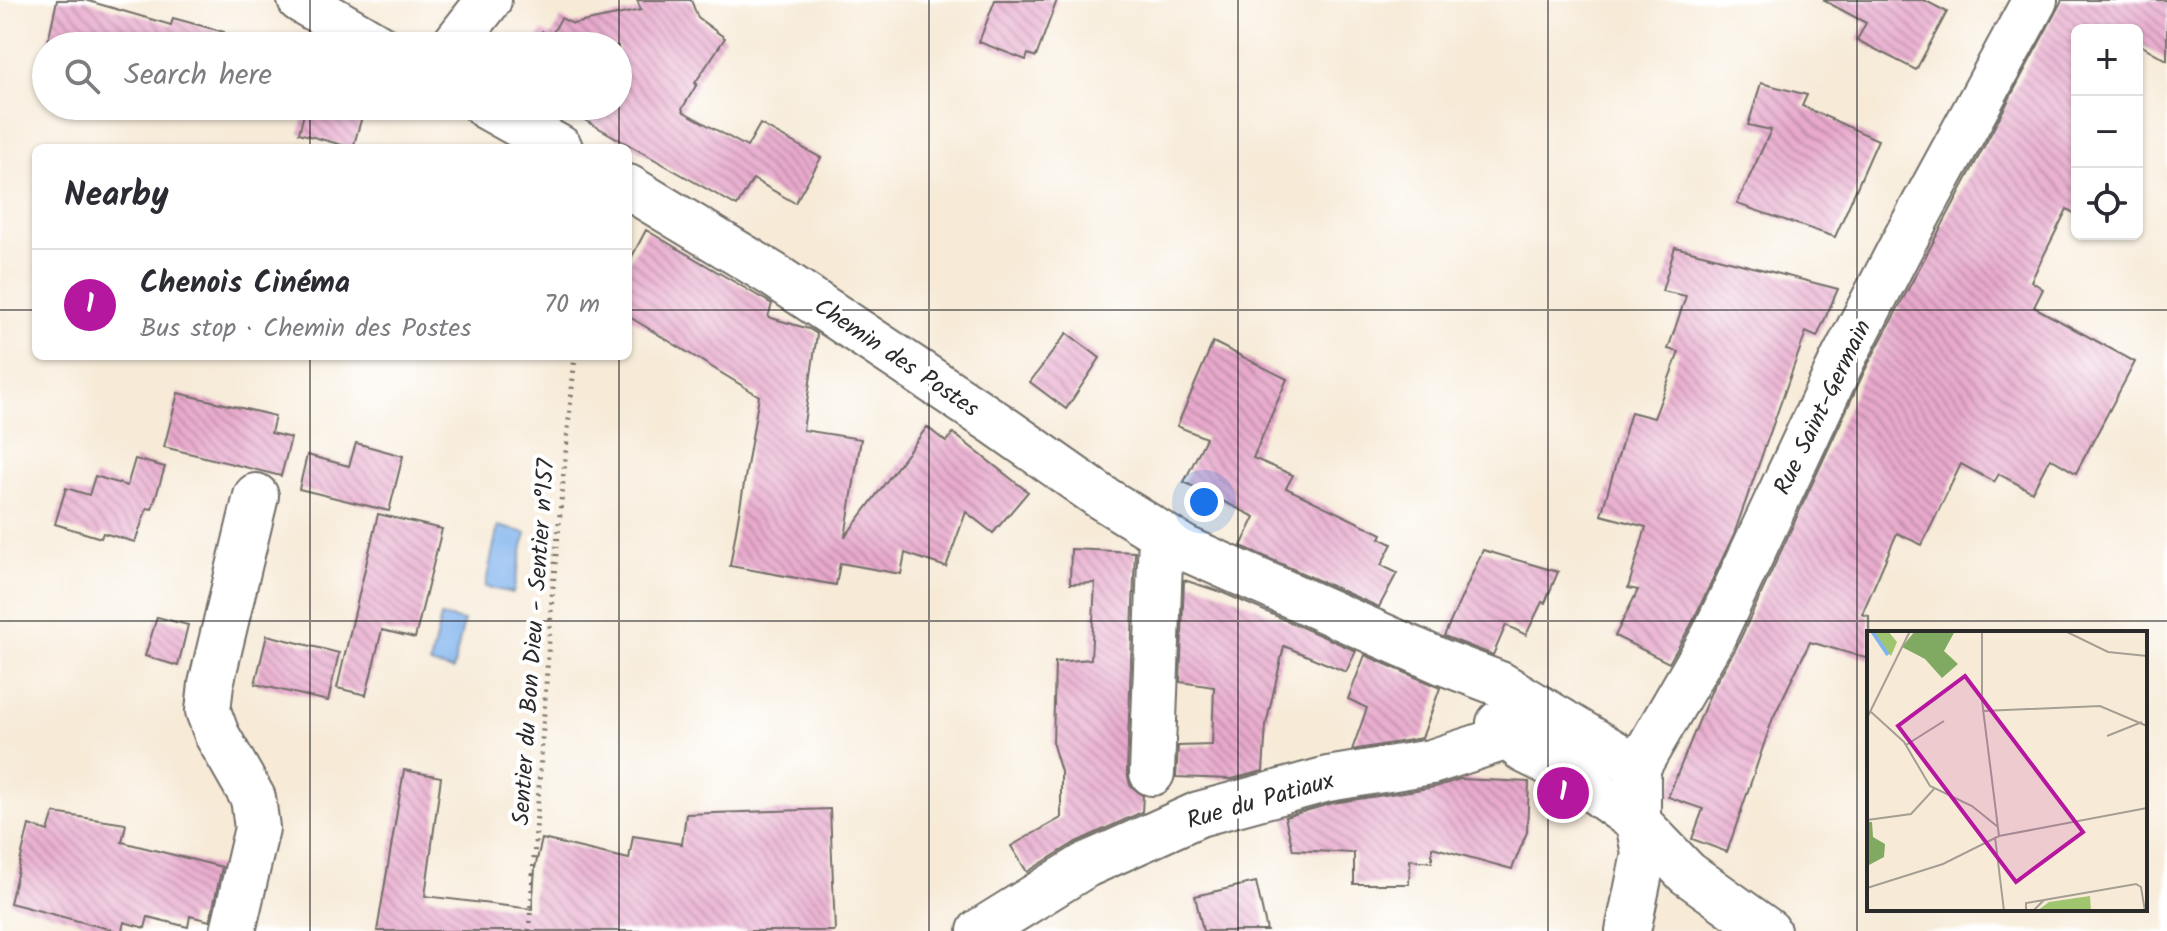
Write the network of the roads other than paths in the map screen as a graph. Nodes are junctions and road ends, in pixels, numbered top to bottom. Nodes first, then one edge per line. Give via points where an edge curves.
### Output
1 (300, 0) edge
2 (489, 0) edge
3 (2035, 0) edge
4 (354, 32) edge
5 (464, 32) edge
6 (510, 120) edge
7 (553, 144) edge
8 (632, 189) edge
9 (256, 496) dead end
10 (1161, 535) junction
11 (1468, 673) junction
12 (1560, 720) junction
13 (1509, 738) junction
14 (1638, 767) junction
15 (1152, 773) dead end
16 (1638, 822) junction
17 (233, 931) edge
18 (980, 931) edge
19 (1628, 931) edge
20 (1768, 931) edge

1 - 4 street
2 - 5 street
3 - 14 street, Rue Saint-Germain via 1842,361 1713,637
6 - 7 street
8 - 10 street, Chemin des Postes via 772,274
9 - 17 street via 208,711 253,798 257,828
10 - 11 street, Chemin des Postes
10 - 15 street
11 - 12 street, Chemin des Postes via 1500,684
11 - 13 street
12 - 13 street, Rue du Patiaux
12 - 14 street, Chemin des Postes
13 - 16 street
13 - 18 street, Rue du Patiaux via 1431,762 1328,779 1199,814 1086,865
14 - 16 street, Rue Saint-Germain
16 - 19 street, Rue Saint-Germain via 1644,854
16 - 20 street via 1687,873

